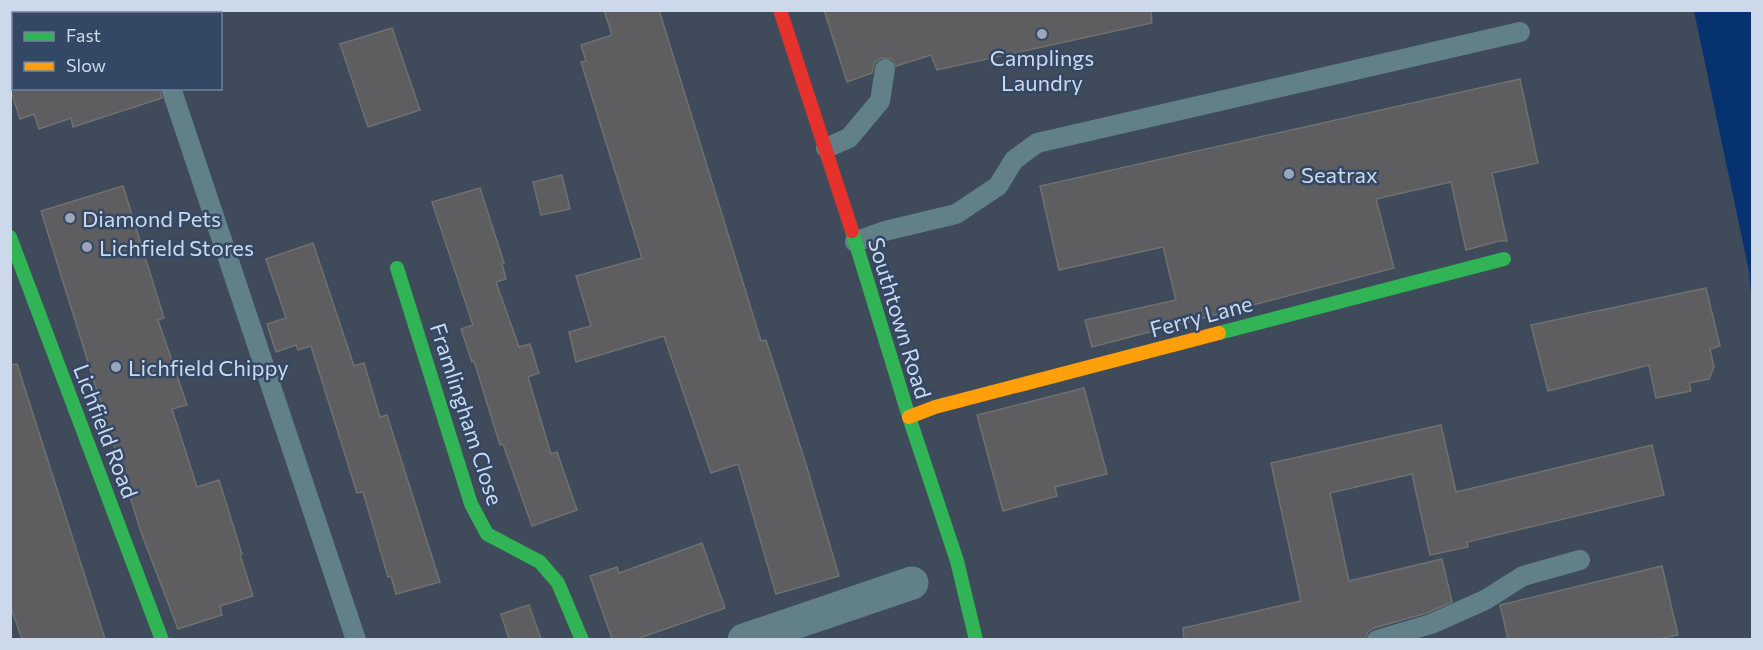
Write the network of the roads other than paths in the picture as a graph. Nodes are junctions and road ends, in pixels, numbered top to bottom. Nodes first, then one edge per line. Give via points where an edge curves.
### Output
1 (780, 10) edge
2 (1520, 32) dead end
3 (885, 69) dead end
4 (172, 90) edge
5 (826, 148) junction
6 (10, 237) edge
7 (855, 242) junction
8 (1504, 259) dead end
9 (397, 268) dead end
10 (909, 417) junction
11 (1580, 560) dead end
12 (912, 584) dead end
13 (162, 639) edge
14 (356, 639) edge
15 (582, 639) edge
16 (744, 639) edge
17 (976, 639) edge
18 (1377, 639) edge

1 - 5 street, Southtown Road
2 - 7 lane via 1037,143 1014,160 998,186 956,214
3 - 5 lane via 880,101 849,138
4 - 14 lane
5 - 7 street, Southtown Road
6 - 13 street, Lichfield Road
7 - 10 street, Southtown Road
8 - 10 street, Ferry Lane
9 - 15 street, Framlingham Close via 471,504 487,534 540,562 558,583
10 - 17 street, Southtown Road via 957,561
11 - 18 lane via 1523,576 1485,600 1442,619
12 - 16 street

